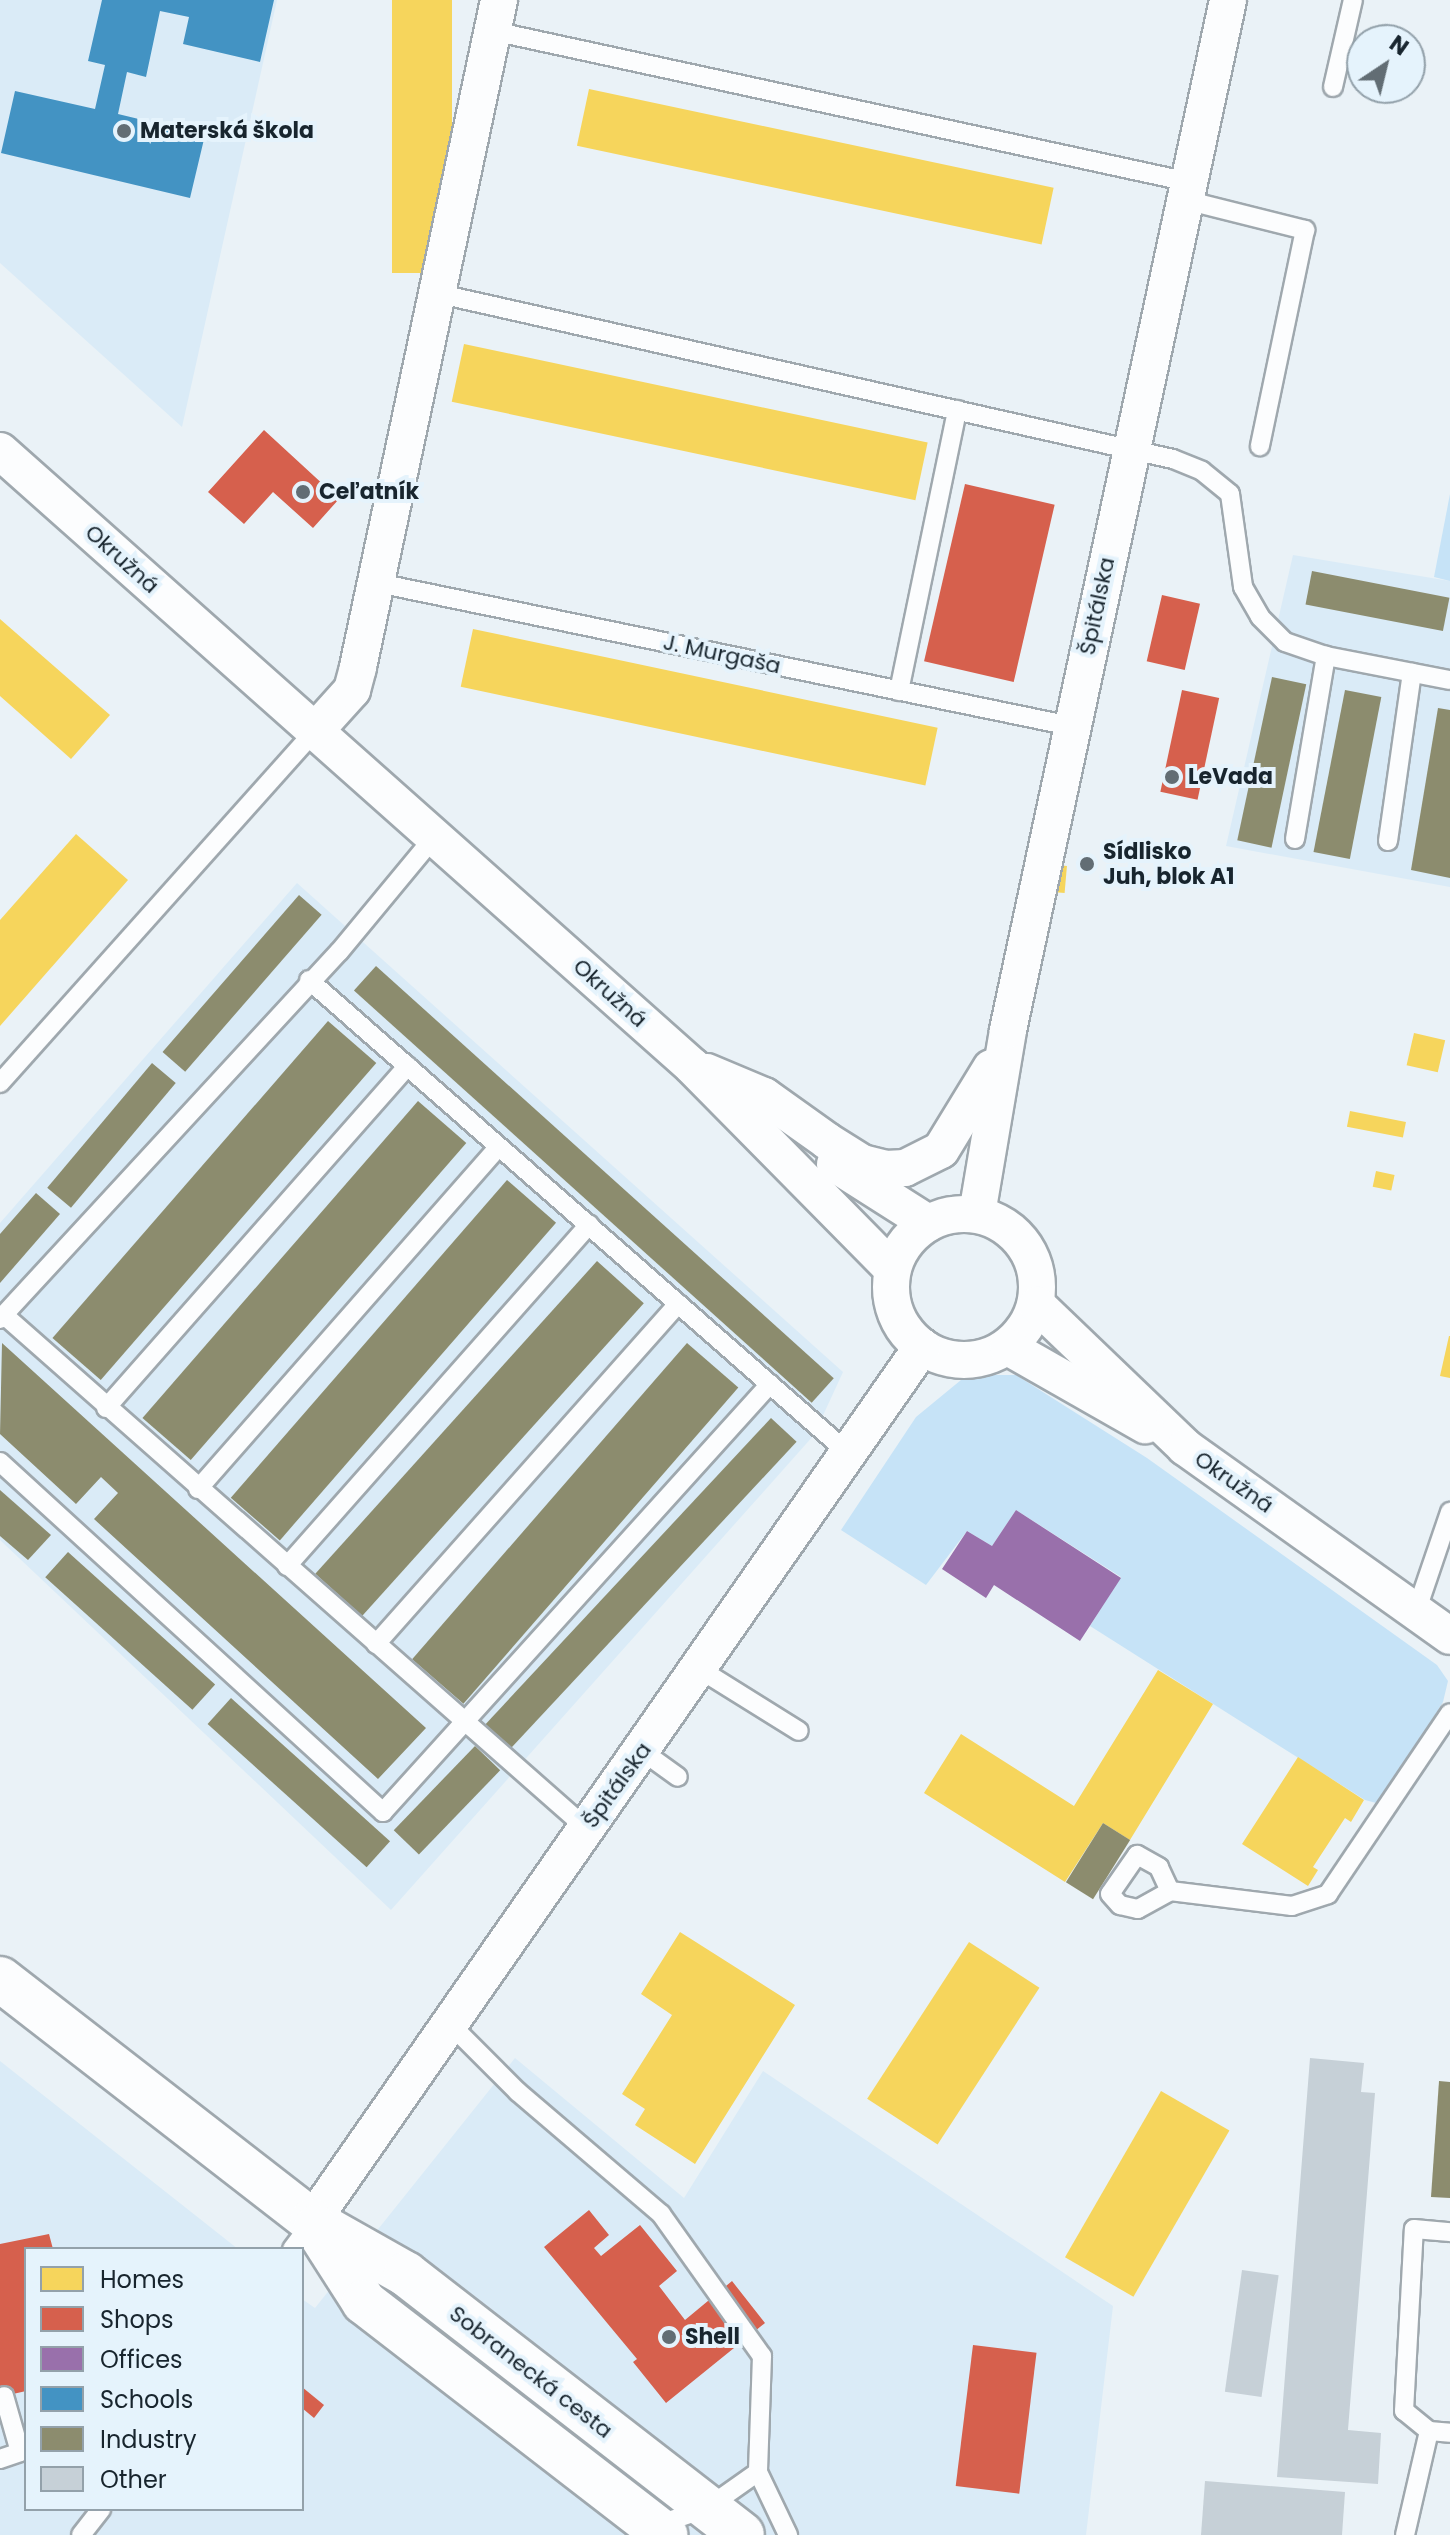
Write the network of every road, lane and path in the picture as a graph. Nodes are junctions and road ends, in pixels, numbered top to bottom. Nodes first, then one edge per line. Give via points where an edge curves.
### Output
1 (1228, 0) edge
2 (1353, 0) edge
3 (496, 16) edge
4 (1333, 87) dead end
5 (1187, 191) junction
6 (440, 294) junction
7 (957, 410) junction
8 (1260, 446) dead end
9 (1131, 448) junction
10 (0, 451) edge
11 (373, 582) junction
12 (1326, 656) junction
13 (1412, 673) junction
14 (1450, 680) edge
15 (899, 691) junction
16 (1071, 726) junction
17 (316, 730) junction
18 (434, 837) junction
19 (1295, 839) dead end
20 (1388, 841) dead end
21 (309, 980) junction
22 (1008, 1030) junction
23 (408, 1066) junction
24 (692, 1066) junction
25 (0, 1083) edge
26 (498, 1147) junction
27 (977, 1214) junction
28 (928, 1223) junction
29 (589, 1225) junction
30 (892, 1269) junction
31 (678, 1304) junction
32 (1037, 1305) junction
33 (2, 1317) edge
34 (922, 1347) junction
35 (1008, 1347) junction
36 (770, 1384) junction
37 (106, 1408) junction
38 (1185, 1447) junction
39 (847, 1452) junction
40 (0, 1462) edge
41 (198, 1489) junction
42 (1450, 1512) edge
43 (287, 1566) junction
44 (1416, 1612) junction
45 (1450, 1636) edge
46 (376, 1644) junction
47 (701, 1670) junction
48 (1450, 1713) edge
49 (465, 1722) junction
50 (799, 1731) dead end
51 (642, 1751) junction
52 (678, 1777) dead end
53 (586, 1828) junction
54 (1170, 1891) dead end
55 (0, 1979) edge
56 (450, 2024) junction
57 (1450, 2232) edge
58 (302, 2235) edge
59 (4, 2396) dead end
60 (1429, 2431) junction
61 (1450, 2433) edge
62 (0, 2459) edge
63 (758, 2472) junction
64 (707, 2508) junction
65 (99, 2511) edge
66 (660, 2530) edge
67 (81, 2535) edge
68 (742, 2535) edge
69 (788, 2535) edge
70 (1405, 2535) edge

1 - 5 street, Špitálska
2 - 4 lane
3 - 5 lane
3 - 6 street
5 - 8 lane via 1305,230
5 - 9 street, Špitálska
6 - 7 lane
6 - 11 street
7 - 9 lane
7 - 15 lane
9 - 12 lane via 1202,471 1230,494 1243,587 1260,617 1285,642
9 - 16 street, Špitálska
10 - 17 street, Okružná
11 - 15 lane, J. Murgaša
11 - 17 street via 352,690
12 - 13 lane
12 - 19 lane
13 - 14 lane
13 - 20 lane
15 - 16 lane, J. Murgaša
16 - 22 street, Špitálska
17 - 18 street, Okružná
17 - 25 lane
18 - 21 lane via 339,952
18 - 24 street, Okružná
21 - 23 lane
21 - 33 lane
22 - 24 street via 953,1134 930,1159 905,1168 862,1163 764,1096
22 - 27 street, Špitálska
23 - 26 lane
23 - 37 lane
24 - 28 street via 895,1206
24 - 30 street, Okružná
26 - 29 lane
26 - 41 lane
27 - 28 street
27 - 32 street via 997,1221 1028,1250 1036,1269
28 - 30 street via 901,1250
29 - 31 lane
29 - 43 lane
30 - 34 street via 895,1311
31 - 36 lane
31 - 46 lane
32 - 35 street via 1025,1330
32 - 38 street, Okružná
33 - 37 lane
34 - 35 street via 965,1360
34 - 39 street, Špitálska
35 - 38 street
36 - 39 lane
36 - 49 lane
37 - 41 lane
38 - 44 street, Okružná
39 - 47 street, Špitálska
40 - 49 lane via 383,1812
41 - 43 lane
42 - 44 lane
43 - 46 lane
44 - 45 street, Okružná
46 - 49 lane
47 - 50 lane
47 - 51 street, Špitálska
48 - 54 lane via 1328,1894 1292,1906
49 - 53 lane
51 - 52 lane
51 - 53 street, Špitálska
53 - 56 street, Špitálska
55 - 58 main road, Sobranecká cesta
56 - 58 street, Špitálska
56 - 63 lane via 518,2092 661,2214 762,2356
57 - 60 lane via 1414,2229 1404,2411
58 - 64 main road, Sobranecká cesta via 406,2274
58 - 66 main road, Sobranecká cesta via 364,2302
59 - 62 lane via 20,2452
60 - 61 lane
60 - 70 lane
63 - 64 lane
63 - 69 lane
64 - 66 lane
64 - 68 main road, Sobranecká cesta
65 - 67 lane

